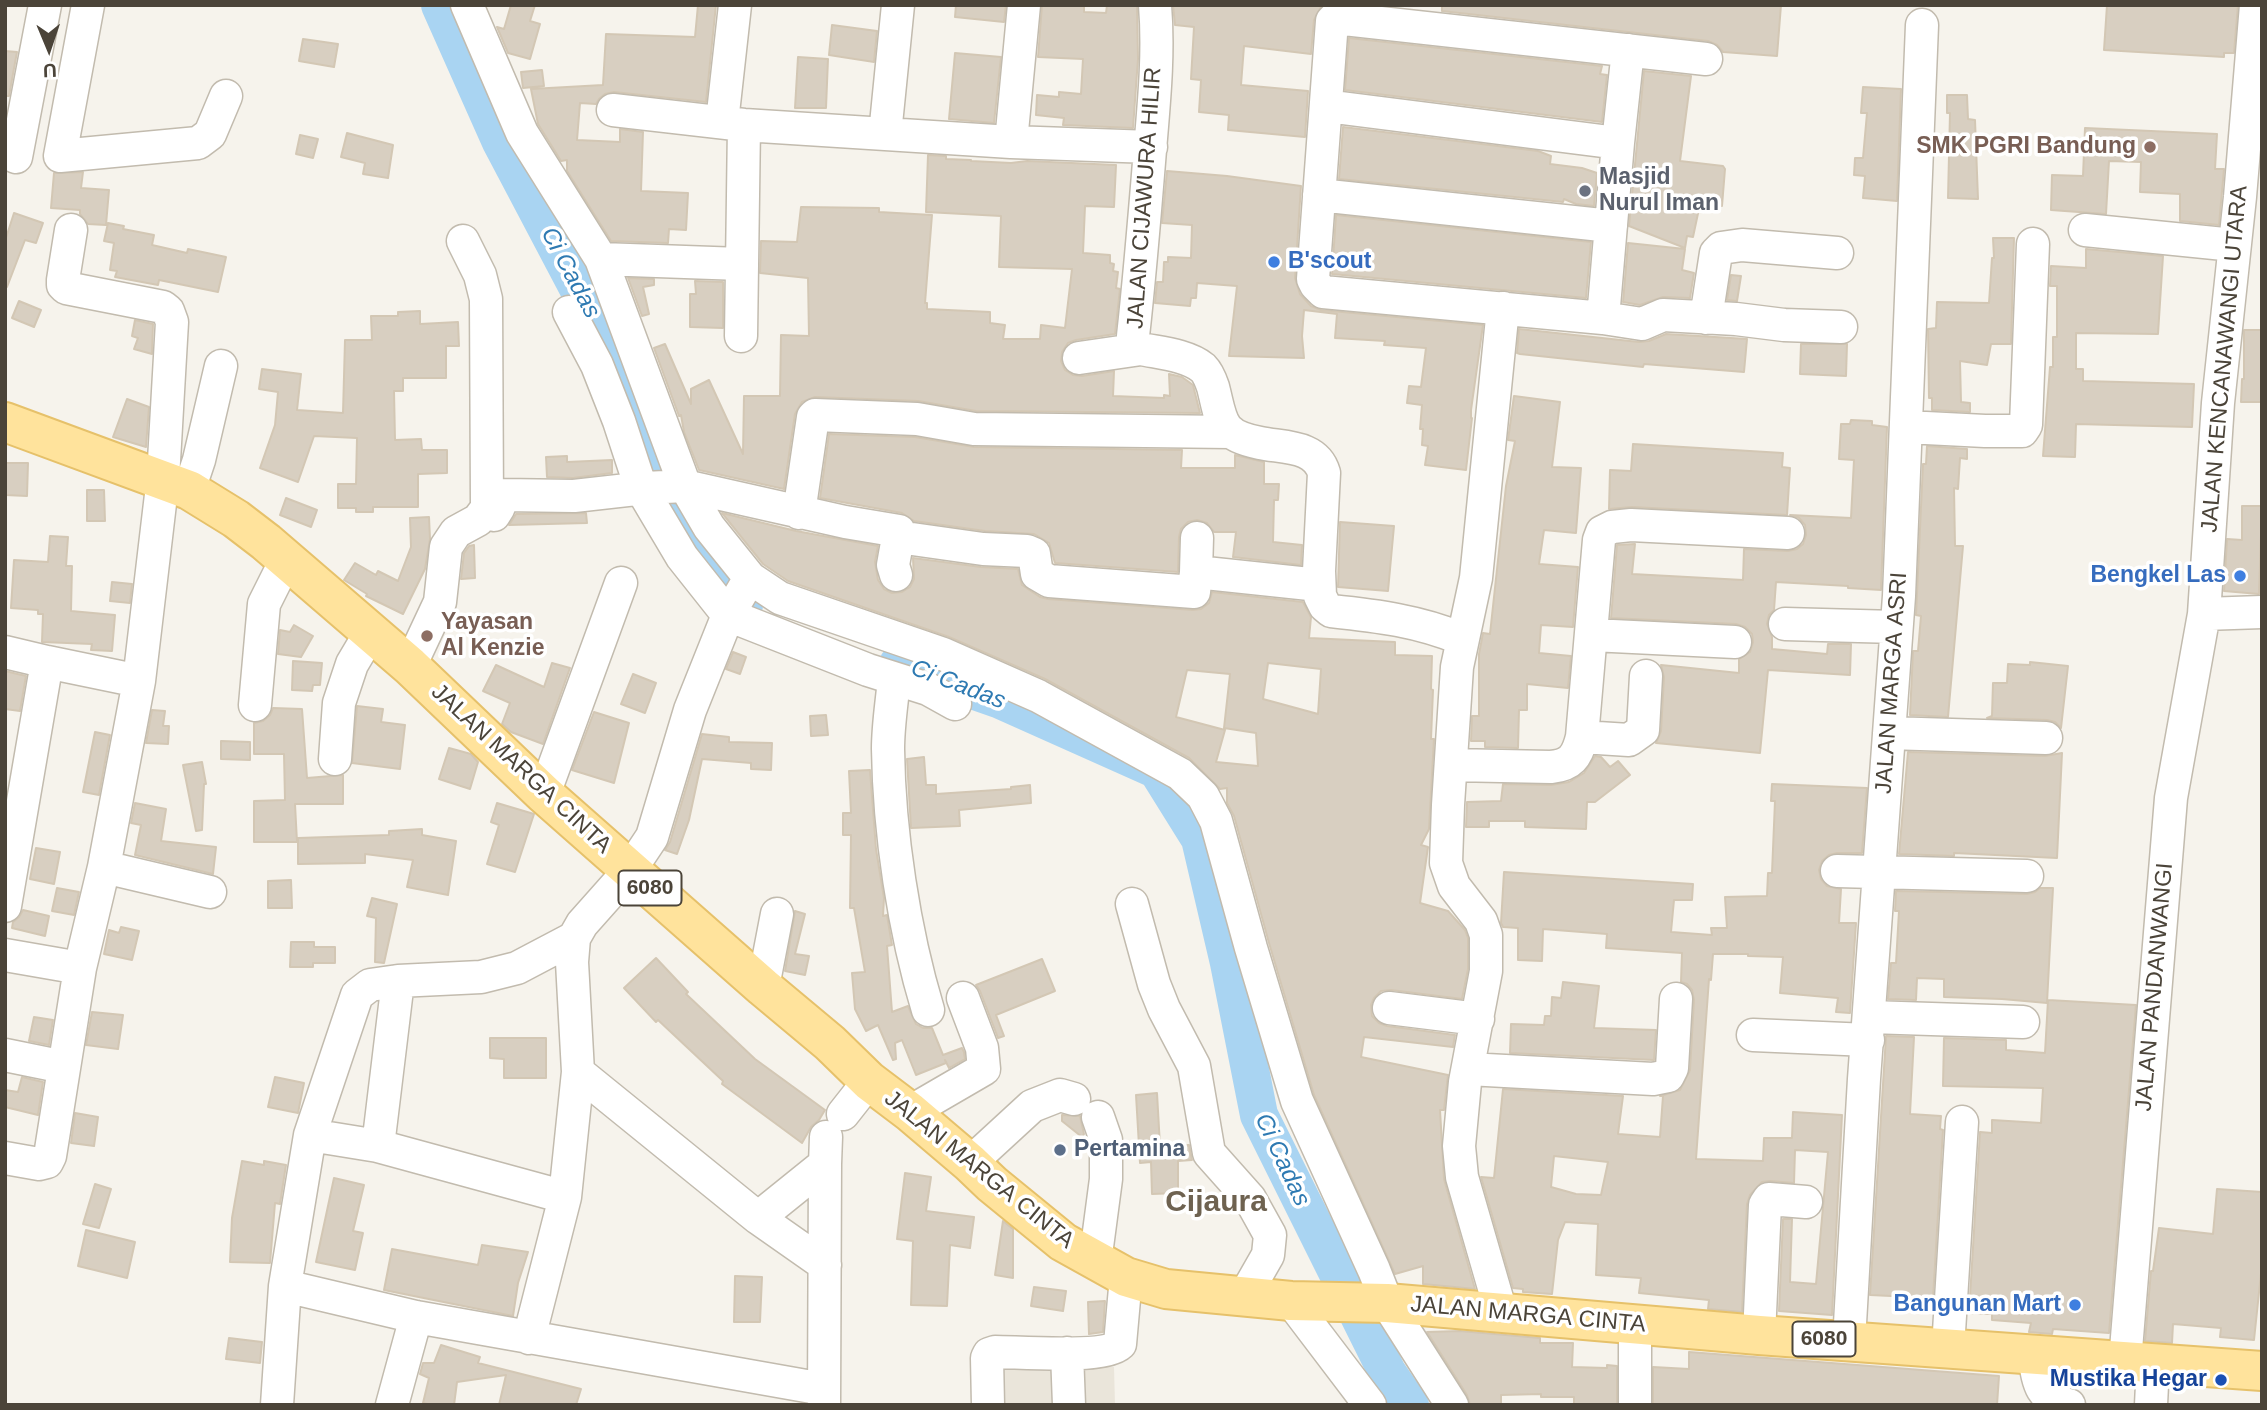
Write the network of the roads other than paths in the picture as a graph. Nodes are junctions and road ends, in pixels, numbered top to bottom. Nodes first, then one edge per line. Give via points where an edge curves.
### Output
1 (46, 5) edge
2 (88, 5) edge
3 (467, 5) edge
4 (736, 5) edge
5 (898, 5) edge
6 (1024, 5) edge
7 (1155, 5) edge
8 (2256, 5) edge
9 (1922, 25) dead end
10 (1628, 50) junction
11 (1706, 59) dead end
12 (226, 96) dead end
13 (1326, 106) junction
14 (613, 110) dead end
15 (733, 123) junction
16 (885, 134) junction
17 (2253, 136) edge
18 (1011, 142) junction
19 (1618, 143) junction
20 (1151, 146) junction
21 (60, 156) junction
22 (11, 157) edge
23 (1319, 195) junction
24 (1611, 226) junction
25 (71, 230) dead end
26 (2085, 230) dead end
27 (463, 241) dead end
28 (2033, 244) dead end
29 (2234, 245) junction
30 (1837, 253) dead end
31 (601, 259) junction
32 (741, 264) junction
33 (1503, 308) junction
34 (569, 312) dead end
35 (1603, 318) junction
36 (1706, 318) junction
37 (1841, 327) dead end
38 (741, 337) dead end
39 (1141, 349) junction
40 (1079, 358) dead end
41 (221, 366) dead end
42 (5, 422) edge
43 (1906, 427) junction
44 (1231, 432) junction
45 (176, 484) junction
46 (661, 487) junction
47 (799, 513) junction
48 (495, 515) dead end
49 (1788, 533) dead end
50 (898, 537) junction
51 (1197, 538) dead end
52 (286, 560) junction
53 (1196, 572) junction
54 (896, 575) dead end
55 (621, 583) dead end
56 (1319, 585) junction
57 (738, 596) junction
58 (2262, 611) edge
59 (2204, 614) junction
60 (1785, 624) dead end
61 (1896, 627) junction
62 (371, 632) junction
63 (1592, 635) junction
64 (1462, 639) junction
65 (1735, 642) dead end
66 (5, 652) edge
67 (47, 662) junction
68 (410, 666) junction
69 (1646, 676) dead end
70 (894, 679) junction
71 (939, 679) junction
72 (139, 681) junction
73 (255, 705) dead end
74 (1889, 733) junction
75 (1582, 737) junction
76 (2046, 738) dead end
77 (335, 759) dead end
78 (1451, 765) junction
79 (544, 794) junction
80 (622, 863) junction
81 (104, 867) junction
82 (1837, 871) dead end
83 (1879, 872) junction
84 (2027, 876) dead end
85 (211, 892) dead end
86 (1132, 904) dead end
87 (5, 906) edge
88 (778, 914) dead end
89 (574, 938) junction
90 (5, 955) edge
91 (80, 968) junction
92 (397, 981) junction
93 (763, 987) junction
94 (963, 998) dead end
95 (1676, 999) dead end
96 (1389, 1008) dead end
97 (928, 1010) dead end
98 (1478, 1019) junction
99 (2022, 1023) dead end
100 (1869, 1029) junction
101 (1753, 1035) dead end
102 (5, 1055) edge
103 (64, 1067) junction
104 (1468, 1069) junction
105 (578, 1072) junction
106 (869, 1081) junction
107 (910, 1112) junction
108 (1962, 1122) dead end
109 (310, 1135) junction
110 (832, 1138) junction
111 (378, 1146) junction
112 (5, 1158) edge
113 (970, 1163) junction
114 (565, 1197) junction
115 (1806, 1202) dead end
116 (758, 1218) junction
117 (825, 1265) junction
118 (1110, 1269) junction
119 (285, 1286) junction
120 (1244, 1297) junction
121 (1302, 1301) junction
122 (1372, 1304) junction
123 (1501, 1312) junction
124 (416, 1317) junction
125 (1635, 1324) junction
126 (1759, 1335) junction
127 (529, 1338) junction
128 (1849, 1341) junction
129 (1948, 1348) junction
130 (1067, 1353) junction
131 (2035, 1355) junction
132 (2139, 1363) junction
133 (2262, 1371) edge
134 (824, 1397) edge
135 (277, 1405) edge
136 (392, 1405) edge
137 (988, 1405) edge
138 (1069, 1405) edge
139 (1370, 1405) edge
140 (1452, 1405) edge
141 (1635, 1405) edge
142 (2069, 1405) edge
143 (2151, 1405) edge

1 - 22 street
2 - 21 street
3 - 31 street via 522,133
4 - 15 street
5 - 16 street
6 - 18 street
7 - 20 street, JALAN CIJAWURA HILIR
8 - 17 street, JALAN KENCANAWANGI UTARA
9 - 43 street, JALAN MARGA ASRI
10 - 11 street
10 - 13 street via 1339,17 1332,20
10 - 19 street
12 - 21 street via 210,134 198,143
13 - 19 street
13 - 23 street
14 - 15 street
15 - 16 street
15 - 32 street
16 - 18 street
17 - 29 street, JALAN KENCANAWANGI UTARA
18 - 20 street
19 - 24 street
20 - 39 street, JALAN CIJAWURA HILIR via 1133,336
21 - 22 street
23 - 24 street
23 - 33 street via 1314,278 1323,292
24 - 35 street
25 - 45 street via 63,280 66,288 163,307 171,317
26 - 29 street
27 - 68 street via 486,299 487,508 478,520 456,532 446,547 440,602
28 - 43 street via 2026,425 2022,431
29 - 59 street, JALAN KENCANAWANGI UTARA
30 - 36 street via 1742,245 1721,248 1716,253
31 - 32 street
31 - 46 street
32 - 38 street
33 - 35 street
33 - 64 street via 1476,578
34 - 46 street
35 - 36 street via 1642,324 1663,315
36 - 37 street
39 - 40 street
39 - 44 street, JALAN CIJAWURA HILIR via 1203,368 1211,379 1219,415
41 - 45 street via 199,460
42 - 45 main road, JALAN MARGA CINTA / 6080
43 - 61 street, JALAN MARGA ASRI
44 - 47 street via 974,429 917,419 815,415
44 - 56 street via 1297,449 1321,464
45 - 52 main road, JALAN MARGA CINTA / 6080 via 236,519
45 - 72 street
46 - 47 street via 710,490
46 - 48 street via 574,496 502,495
46 - 57 street via 709,527
46 - 57 street via 682,557
47 - 50 street via 899,531
49 - 63 street via 1631,525 1602,532
50 - 53 street via 1027,551 1034,554 1037,574 1049,581 1194,592
50 - 54 street via 893,565
51 - 53 street
52 - 62 main road, JALAN MARGA CINTA / 6080
52 - 73 street via 264,604
53 - 56 street
55 - 79 street
56 - 64 street via 1320,596 1331,611 1389,617
57 - 70 street
57 - 71 street via 780,598
57 - 80 street via 690,710 652,837
58 - 59 street
59 - 132 street, JALAN PANDANWANGI via 2171,798
60 - 61 street
61 - 74 street, JALAN MARGA ASRI
62 - 68 main road, JALAN MARGA CINTA / 6080
62 - 77 street via 352,664 339,703
63 - 65 street
63 - 75 street
64 - 78 street
66 - 67 street
67 - 72 street
67 - 87 street
68 - 79 main road, JALAN MARGA CINTA / 6080
69 - 75 street via 1643,730 1629,740
70 - 71 street
70 - 97 street via 888,747 890,805 906,914
71 - 122 street via 1038,696 1180,774 1203,796 1216,821 1297,1101 1374,1270
72 - 81 street
74 - 76 street
74 - 83 street, JALAN MARGA ASRI
75 - 78 street via 1580,748 1566,765
78 - 98 street via 1446,863 1454,886 1481,921 1488,947
79 - 80 main road, JALAN MARGA CINTA / 6080
80 - 89 street
80 - 93 main road, JALAN MARGA CINTA / 6080
81 - 85 street
81 - 91 street
82 - 83 street
83 - 84 street
83 - 100 street, JALAN MARGA ASRI
86 - 120 street via 1154,984 1194,1066 1209,1153 1268,1227 1268,1255
88 - 93 street
89 - 92 street via 517,968 481,977
89 - 105 street
90 - 91 street
91 - 103 street
92 - 109 street via 369,985 357,995
92 - 111 street
93 - 106 main road, JALAN MARGA CINTA / 6080
94 - 107 street via 982,1048 984,1069
95 - 104 street via 1668,1076 1653,1079
96 - 98 street
98 - 104 street
99 - 100 street
100 - 101 street
100 - 128 street, JALAN MARGA ASRI
102 - 103 street
103 - 112 street via 47,1162
104 - 123 street via 1460,1125 1462,1177
105 - 114 street
105 - 116 street
106 - 107 main road, JALAN MARGA CINTA / 6080
106 - 110 street
107 - 113 main road, JALAN MARGA CINTA / 6080
108 - 129 street
109 - 111 street
109 - 119 street
110 - 116 street
110 - 117 street
111 - 114 street
113 - 118 main road, JALAN MARGA CINTA / 6080 via 1063,1242
113 - 118 street via 1032,1106 1060,1095 1086,1108 1106,1140
114 - 127 street
115 - 126 street via 1769,1199 1765,1205
116 - 117 street
117 - 134 street
118 - 120 main road, JALAN MARGA CINTA / 6080 via 1166,1289
118 - 130 street via 1120,1344 1104,1352
119 - 124 street
119 - 135 street
120 - 121 main road, JALAN MARGA CINTA / 6080
121 - 122 main road, JALAN MARGA CINTA / 6080
121 - 139 street
122 - 123 main road, JALAN MARGA CINTA / 6080
122 - 140 street
123 - 125 main road, JALAN MARGA CINTA / 6080
124 - 127 street
124 - 136 street
125 - 126 main road, JALAN MARGA CINTA / 6080
125 - 141 street
126 - 128 main road, JALAN MARGA CINTA / 6080
127 - 134 street
128 - 129 main road, JALAN MARGA CINTA / 6080
129 - 131 main road, JALAN MARGA CINTA / 6080
130 - 137 street via 989,1354
130 - 138 street
131 - 132 main road, JALAN MARGA CINTA / 6080
131 - 142 street via 2043,1392
132 - 133 main road, JALAN MARGA CINTA / 6080
132 - 143 street, JALAN PANDANWANGI

